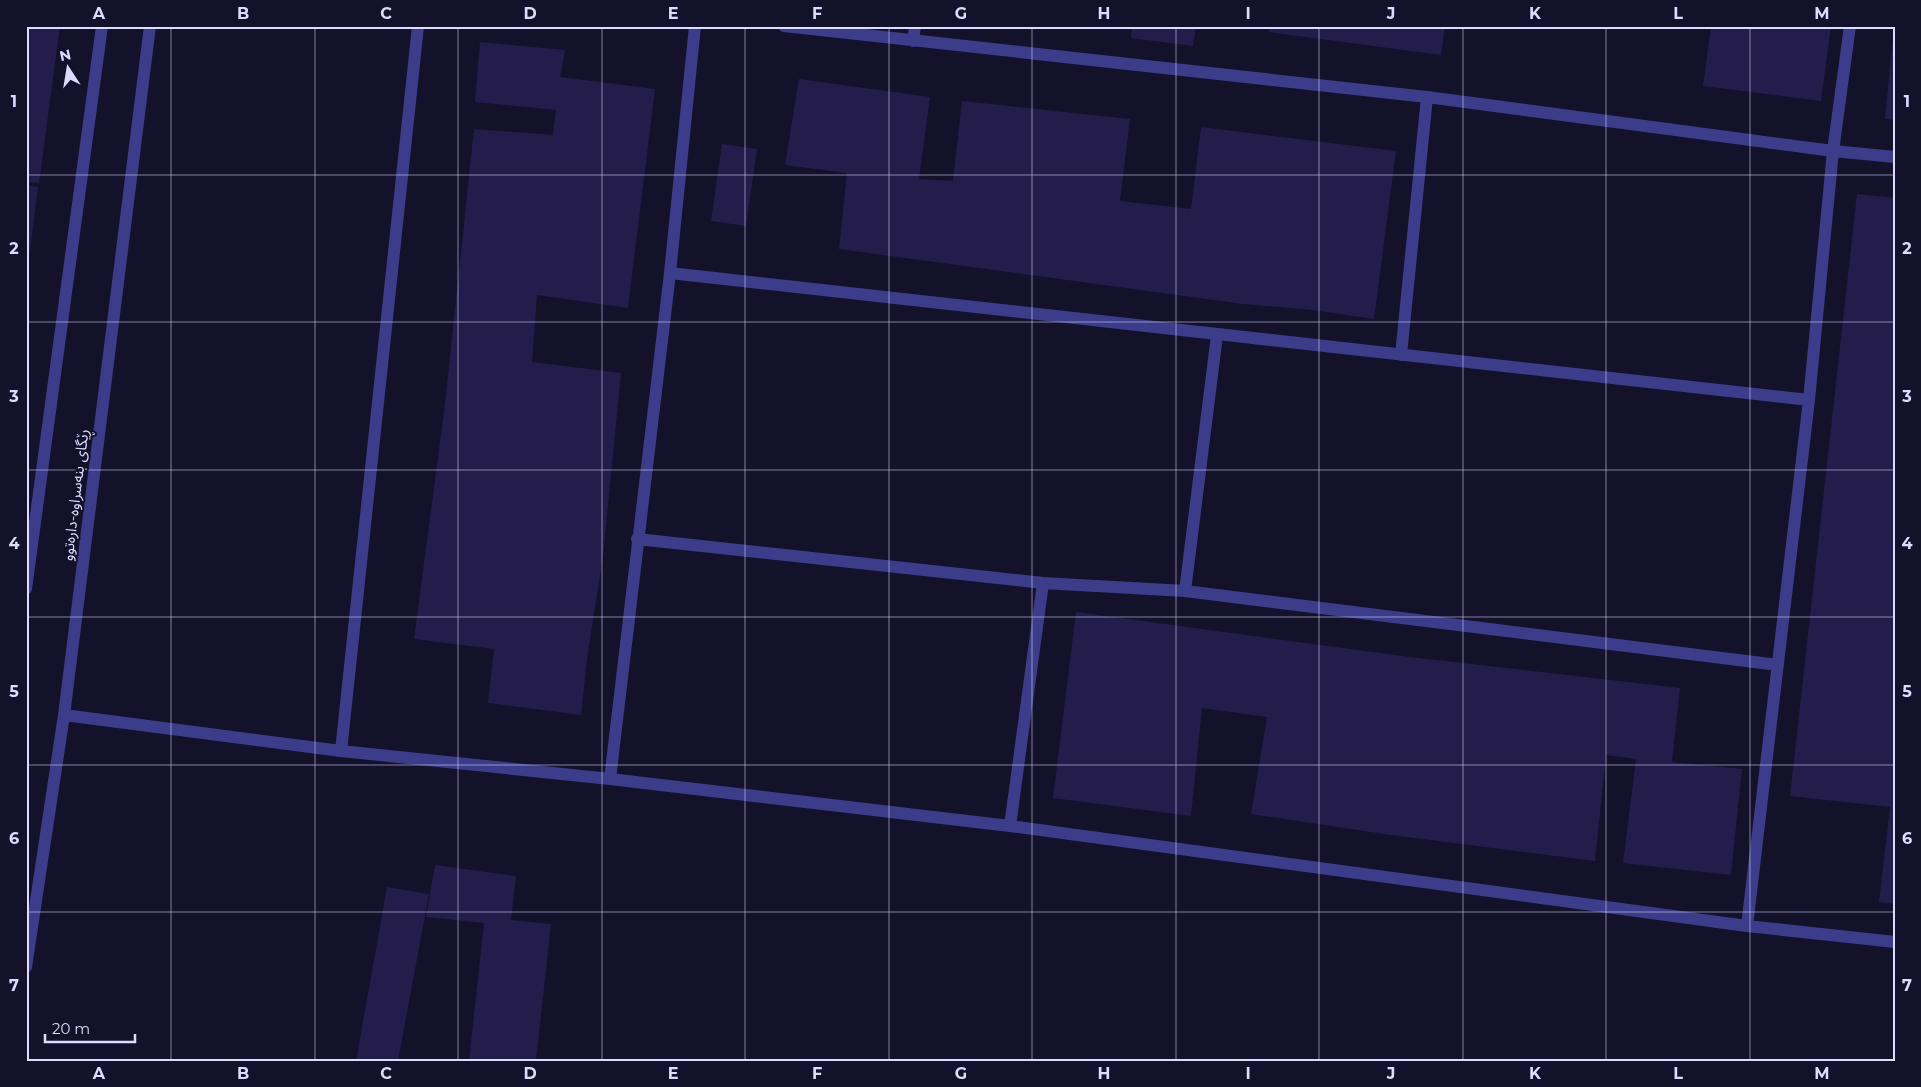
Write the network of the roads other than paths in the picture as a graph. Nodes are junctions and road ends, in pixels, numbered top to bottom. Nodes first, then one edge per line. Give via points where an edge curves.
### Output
1 (102, 26) edge
2 (150, 26) edge
3 (418, 26) edge
4 (696, 26) edge
5 (784, 26) edge
6 (915, 26) edge
7 (1850, 26) edge
8 (913, 40) junction
9 (1427, 97) junction
10 (1833, 151) junction
11 (1895, 157) edge
12 (670, 273) junction
13 (1217, 335) junction
14 (1401, 355) junction
15 (1809, 400) junction
16 (30, 533) edge
17 (637, 539) junction
18 (1043, 583) junction
19 (26, 589) edge
20 (1186, 591) junction
21 (1778, 665) junction
22 (64, 715) junction
23 (341, 751) junction
24 (610, 779) junction
25 (1010, 826) junction
26 (1747, 926) junction
27 (1895, 942) edge
28 (26, 967) edge

1 - 16 street
2 - 22 street, ڕێگای بنەسراوە-دارەتوو
3 - 23 street
4 - 12 street
5 - 8 street
6 - 8 street
7 - 10 street
8 - 9 street
9 - 10 street
9 - 14 street
10 - 11 street
10 - 15 street
12 - 13 street
12 - 17 street
13 - 14 street
13 - 20 street
14 - 15 street
15 - 21 street
16 - 19 street
17 - 18 street
17 - 24 street
18 - 20 street
18 - 25 street
20 - 21 street
21 - 26 street
22 - 23 street
22 - 28 street, ڕێگای بنەسراوە-دارەتوو
23 - 24 street
24 - 25 street
25 - 26 street
26 - 27 street

